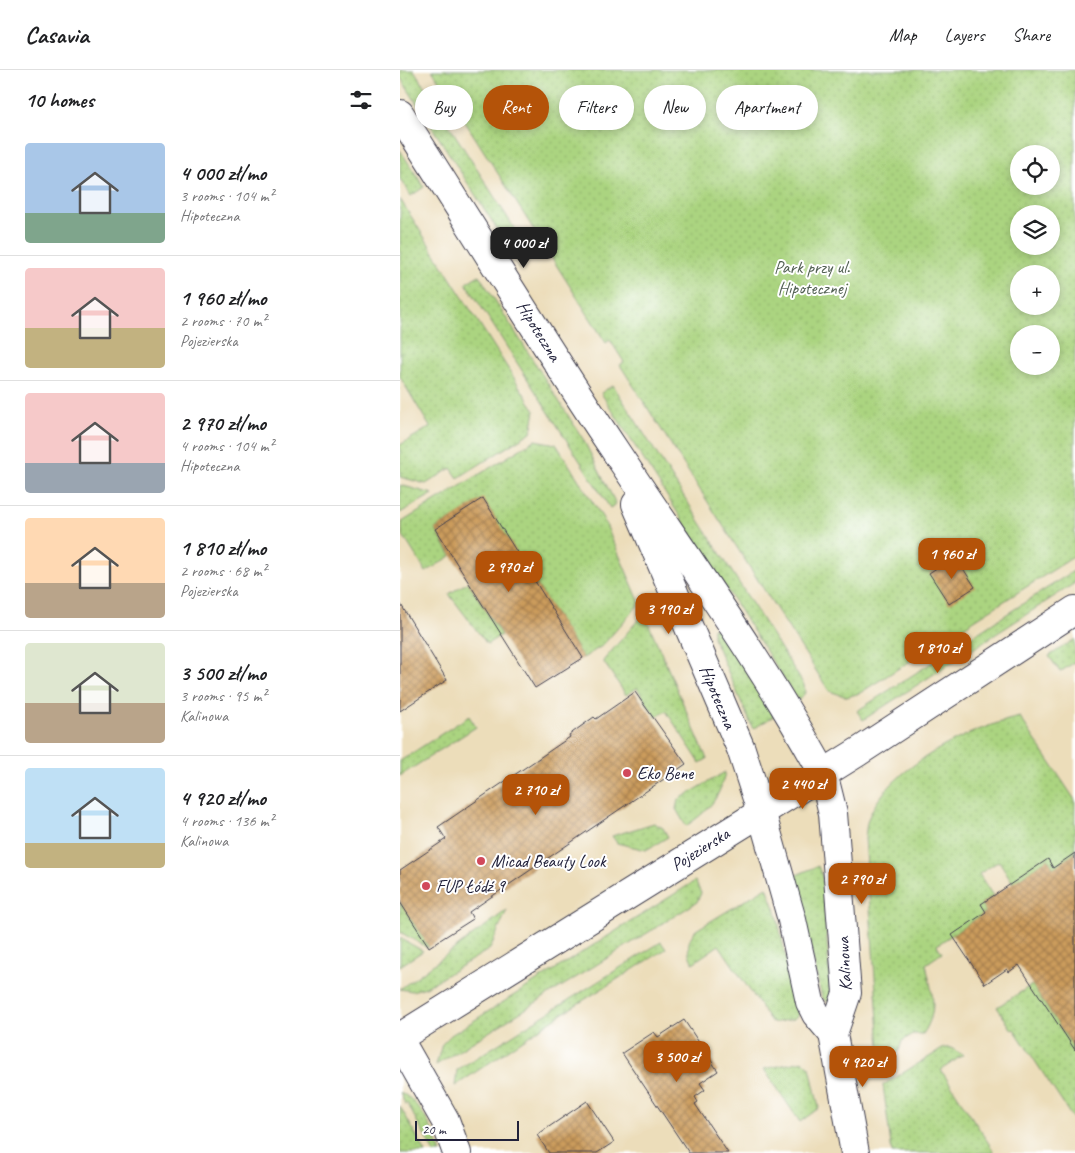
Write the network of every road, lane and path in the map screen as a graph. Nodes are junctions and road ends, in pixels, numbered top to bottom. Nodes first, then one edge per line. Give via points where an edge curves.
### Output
1 (400, 114) edge
2 (612, 447) junction
3 (1075, 610) edge
4 (823, 773) junction
5 (761, 811) junction
6 (833, 1034) junction
7 (400, 1037) edge
8 (400, 1041) edge
9 (457, 1153) edge
10 (855, 1153) edge

1 - 2 street, Hipoteczna
2 - 4 street, Hipoteczna via 738,633
2 - 5 street, Hipoteczna via 742,754
3 - 4 street, Pojezierska
4 - 5 street, Pojezierska
4 - 6 street, Kalinowa via 833,813 847,993
5 - 6 street, Kalinowa via 792,920 810,1002
5 - 7 street, Pojezierska
6 - 10 street, Kalinowa
8 - 9 street via 445,1120

